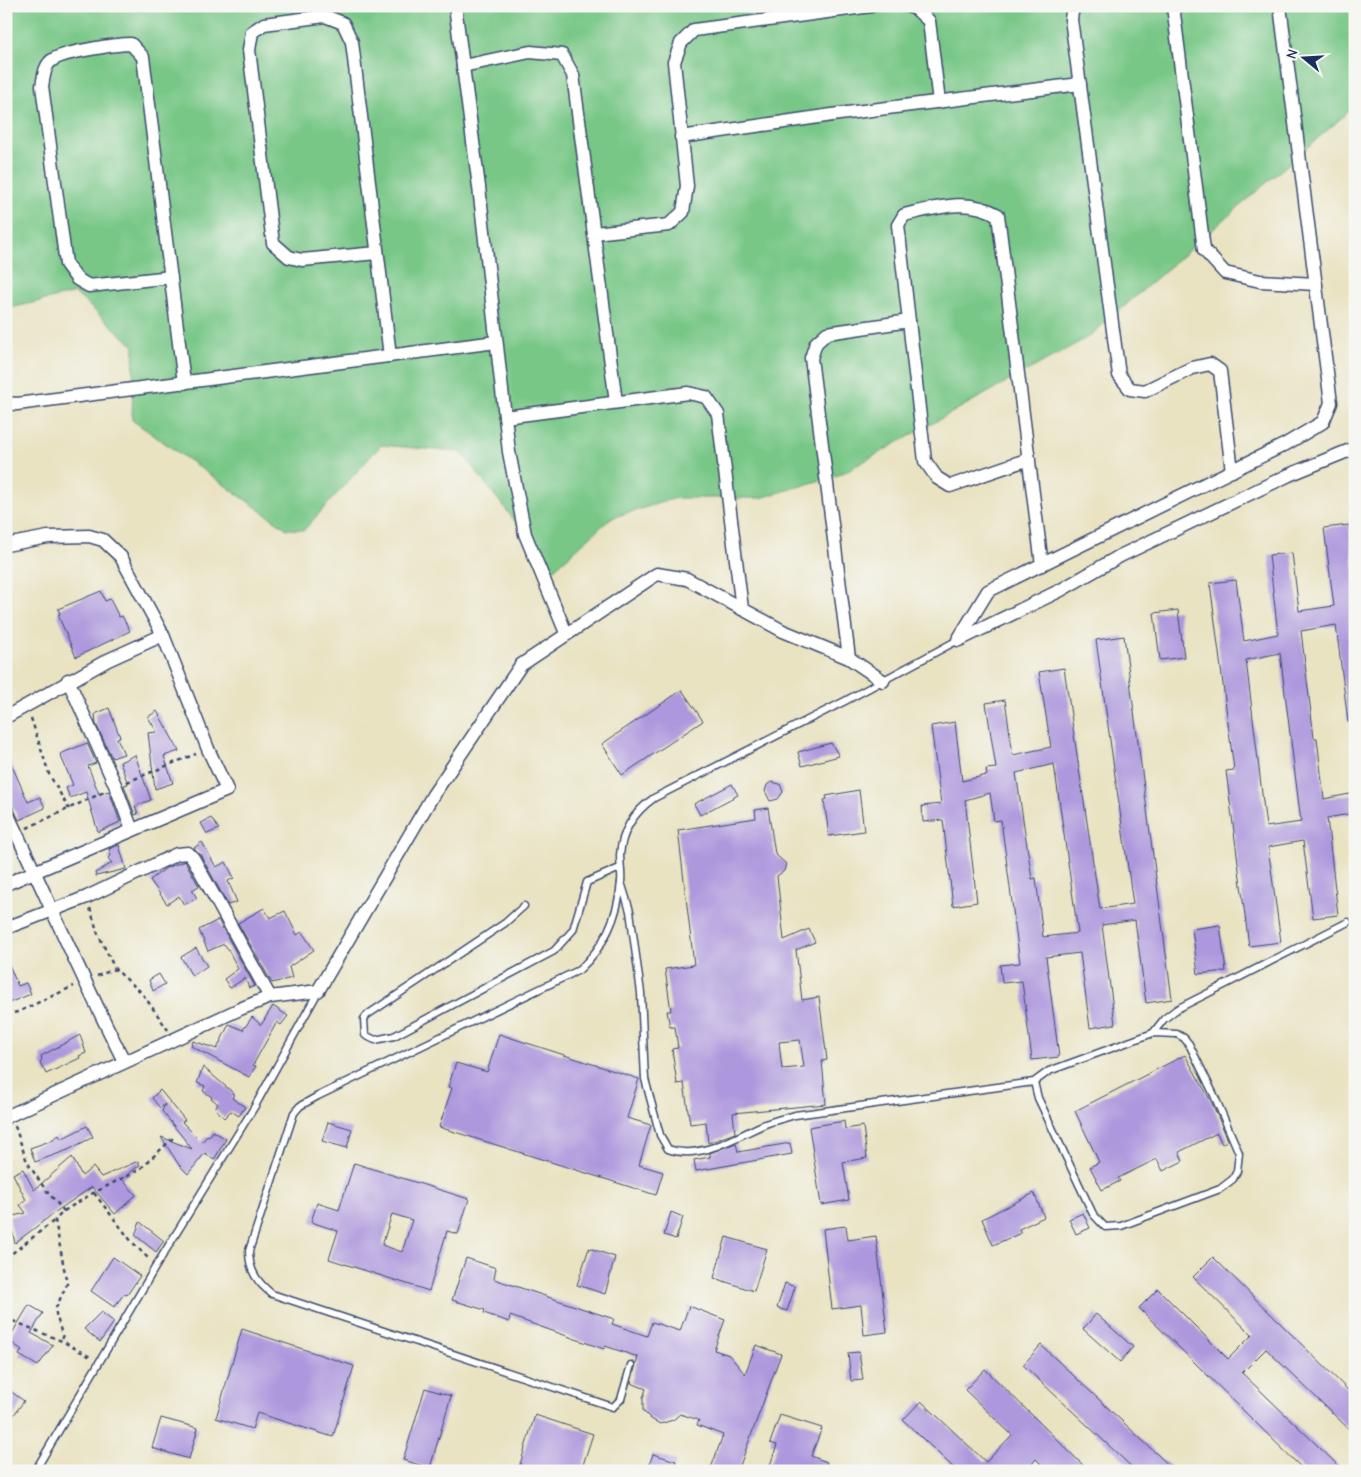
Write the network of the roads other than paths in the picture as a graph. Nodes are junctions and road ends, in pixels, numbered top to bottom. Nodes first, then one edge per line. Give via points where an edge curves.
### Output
1 (455, 6) edge
2 (871, 6) edge
3 (908, 6) edge
4 (1073, 6) edge
5 (1173, 6) edge
6 (1280, 6) edge
7 (463, 66) junction
8 (1080, 84) junction
9 (939, 102) junction
10 (681, 137) junction
11 (594, 233) junction
12 (377, 253) junction
13 (171, 277) junction
14 (1316, 284) junction
15 (909, 321) junction
16 (496, 342) junction
17 (390, 356) junction
18 (184, 383) junction
19 (616, 402) junction
20 (6, 403) edge
21 (505, 417) junction
22 (1355, 448) edge
23 (1029, 459) junction
24 (1232, 471) junction
25 (6, 545) edge
26 (1042, 565) junction
27 (742, 609) junction
28 (566, 633) junction
29 (163, 635) junction
30 (958, 640) junction
31 (849, 658) junction
32 (68, 680) junction
33 (883, 680) junction
34 (6, 716) edge
35 (6, 811) edge
36 (132, 830) junction
37 (620, 868) junction
38 (34, 873) junction
39 (621, 882) junction
40 (6, 884) edge
41 (524, 906) dead end
42 (53, 910) junction
43 (1348, 922) dead end
44 (6, 928) edge
45 (318, 991) junction
46 (270, 997) junction
47 (1153, 1033) junction
48 (124, 1061) junction
49 (1034, 1082) junction
50 (9, 1116) edge
51 (631, 1365) dead end
52 (35, 1471) edge

1 - 7 street
2 - 10 street via 694,30 681,43 674,62
3 - 9 street via 929,21
4 - 8 street via 1071,19
5 - 14 street via 1204,250 1225,273 1260,281
6 - 14 street
7 - 11 street via 530,52 562,54 573,75
7 - 16 street
8 - 9 street
8 - 24 street via 1119,375 1130,389 1145,391 1192,368 1210,364 1220,370
9 - 10 street
10 - 11 street via 688,186 683,212 669,225
11 - 19 street
12 - 12 street via 352,42 343,23 325,16 264,24 252,32 249,50 273,242 289,257 302,260
12 - 17 street
13 - 13 street via 143,57 131,44 114,44 54,59 44,71 42,86 66,264 76,279 89,286
13 - 18 street
14 - 24 street via 1331,403 1323,422
15 - 23 street via 925,461 937,478 950,486
15 - 23 street via 898,225 904,215 951,205 984,207 998,215
15 - 31 street via 827,333 816,342 811,358
16 - 17 street
16 - 21 street
17 - 18 street
18 - 20 street
19 - 21 street
19 - 27 street via 688,393 706,397 718,414
21 - 28 street via 525,534
22 - 30 street via 1290,475 1120,556 1061,590
23 - 26 street
24 - 26 street
25 - 29 street via 73,535 103,540 121,558
26 - 30 street via 988,591
27 - 28 street via 688,579 657,574
27 - 31 street via 783,631
28 - 45 street via 521,665 434,795
29 - 32 street
29 - 36 street via 208,749 228,790
30 - 33 lane
31 - 33 street
32 - 34 street
32 - 36 street
33 - 37 lane via 654,798 630,821 620,854
35 - 38 street
36 - 38 street
37 - 39 lane
37 - 41 lane via 587,882 573,930 554,951 394,1036 375,1040 365,1035 364,1019 367,1015 505,923
38 - 40 street
38 - 42 street
39 - 49 lane via 630,911 641,993 646,1079 660,1135 668,1149 686,1152 708,1148 795,1115
39 - 51 lane via 614,918 605,940 578,970 300,1106 288,1128 249,1251 249,1263 255,1277 272,1294 613,1407 618,1404
42 - 44 street
42 - 46 street via 168,858 188,853
42 - 48 street via 83,982
43 - 47 lane via 1177,1009
45 - 46 street
45 - 52 lane via 255,1106
46 - 48 street
47 - 49 lane via 1049,1071
47 - 49 lane via 1176,1034 1184,1038 1214,1095 1239,1162 1233,1180 1220,1189 1121,1226 1105,1227 1093,1214 1038,1098
48 - 50 street

